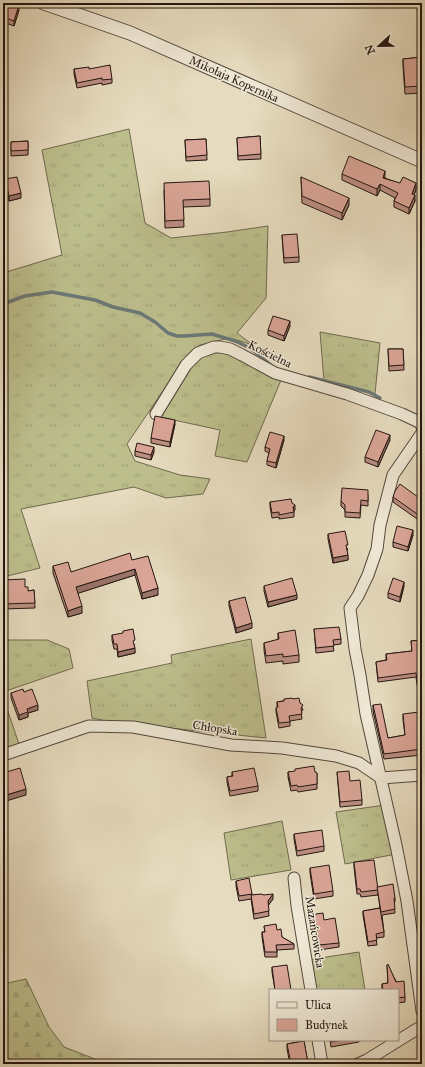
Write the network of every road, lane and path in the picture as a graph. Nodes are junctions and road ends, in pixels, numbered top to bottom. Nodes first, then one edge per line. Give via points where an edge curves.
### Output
1 (44, 3) edge
2 (422, 161) edge
3 (156, 414) dead end
4 (422, 426) edge
5 (422, 432) edge
6 (3, 755) edge
7 (422, 775) edge
8 (381, 778) junction
9 (294, 878) dead end
10 (311, 989) edge
11 (422, 1011) edge
12 (422, 1026) edge
13 (399, 1040) edge
14 (318, 1041) edge
15 (398, 1041) edge
16 (322, 1064) edge
17 (358, 1064) edge

1 - 2 street, Mikołaja Kopernika via 130,33
3 - 4 street, Kościelna via 186,365 198,353 220,347 230,349 275,373 347,394 402,414
5 - 8 street via 393,476 380,525 377,549 368,575 350,608 366,714
6 - 8 street, Chłopska via 89,726 133,727 231,745 282,748 336,756 359,763
7 - 8 street
8 - 11 street via 407,901
9 - 10 street, Mazańcowicka
12 - 13 street
14 - 16 street
15 - 17 street

